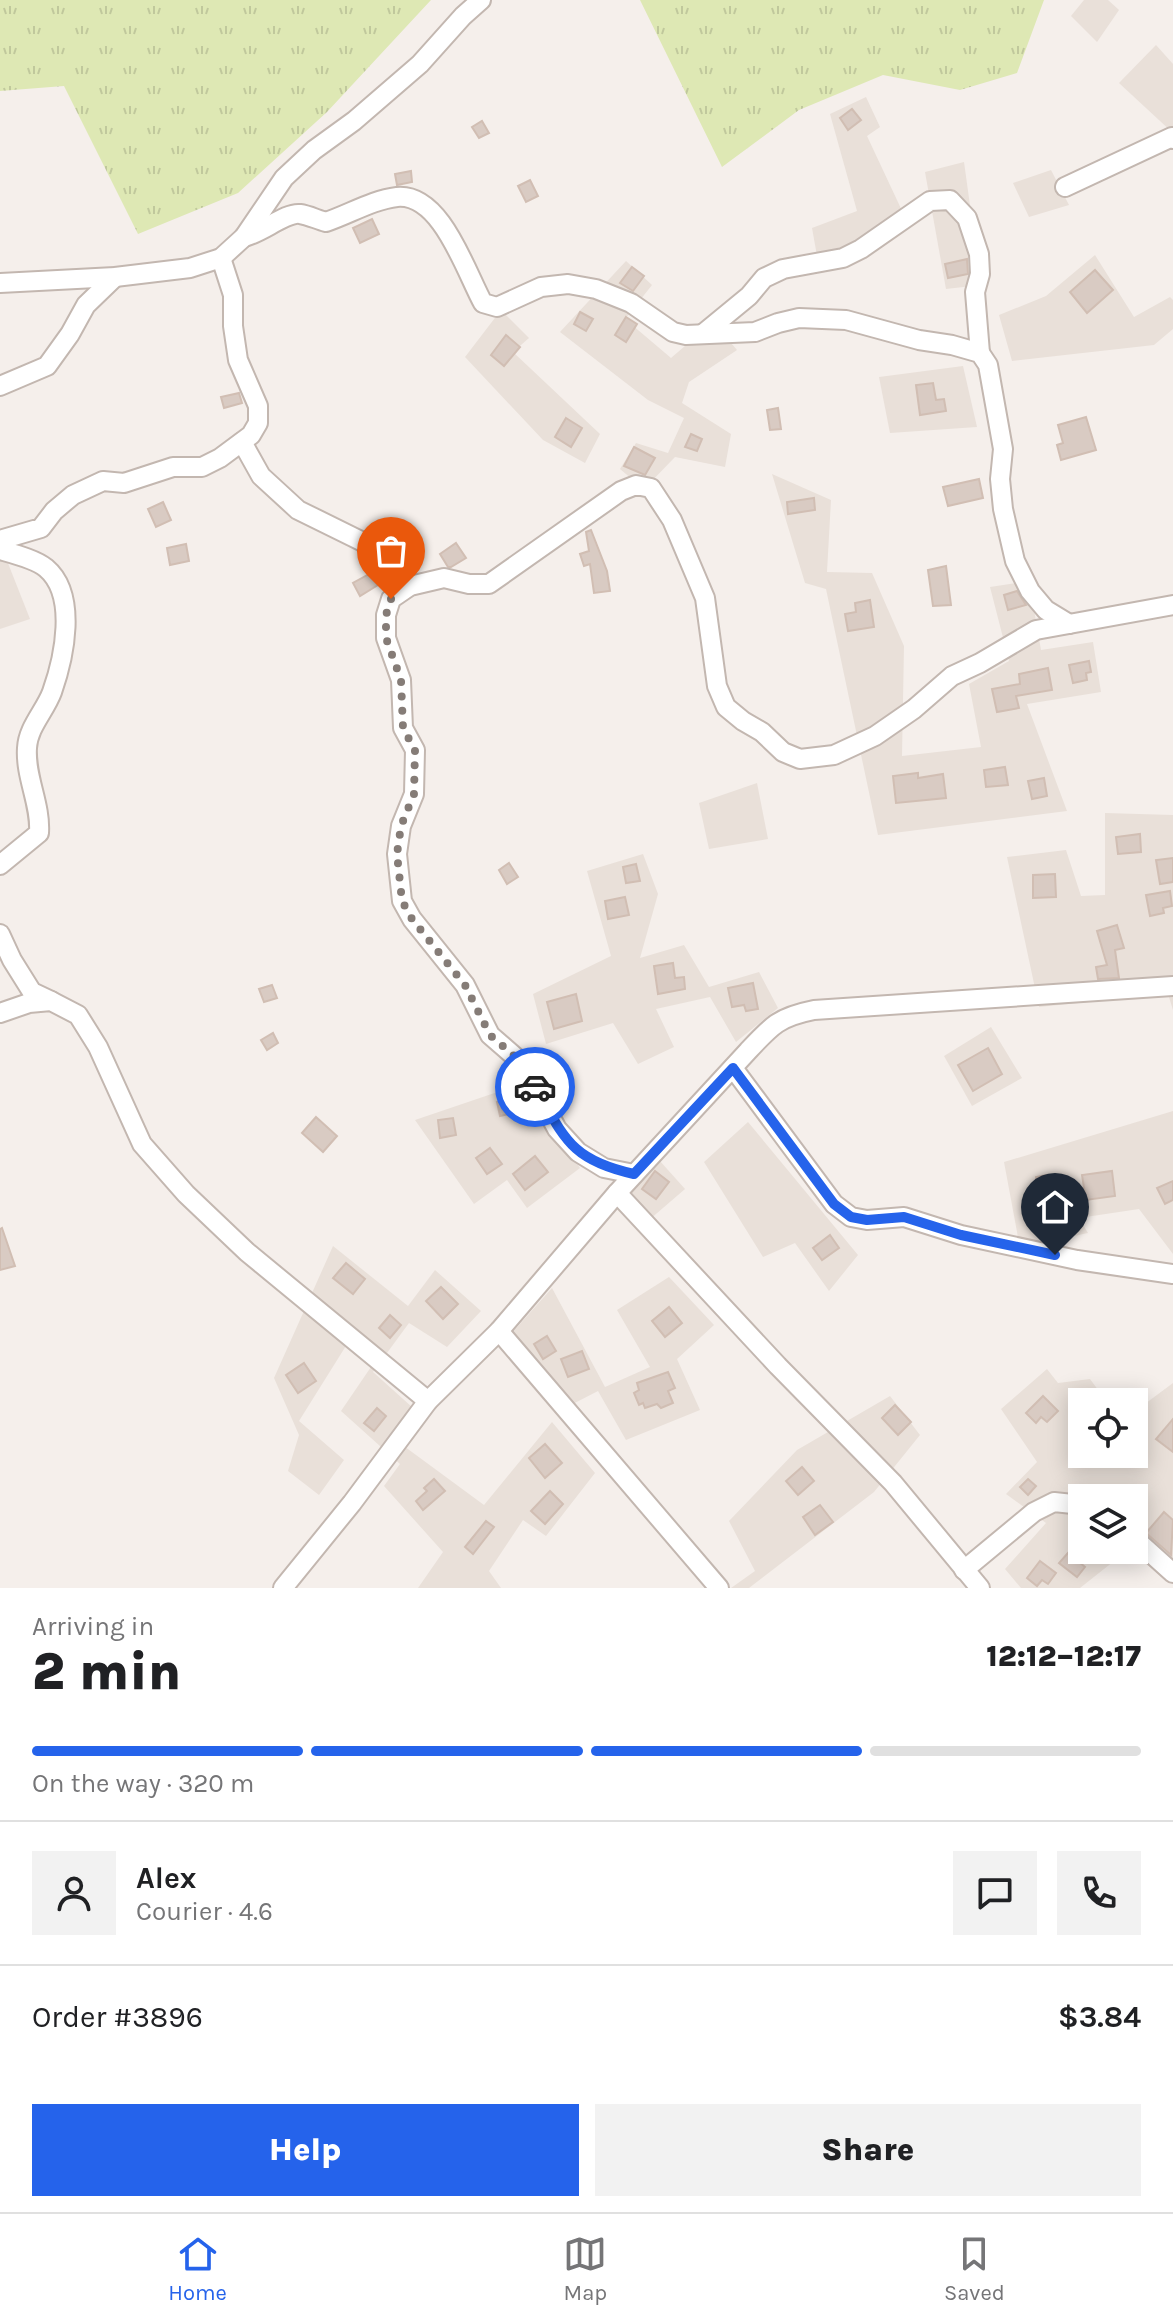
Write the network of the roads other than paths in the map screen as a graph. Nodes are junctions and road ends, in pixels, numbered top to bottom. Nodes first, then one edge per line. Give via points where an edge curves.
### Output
1 (481, 0) edge
2 (1173, 137) edge
3 (1065, 187) dead end
4 (244, 237) junction
5 (221, 258) junction
6 (115, 277) junction
7 (0, 283) edge
8 (704, 333) junction
9 (980, 353) junction
10 (0, 386) edge
11 (242, 442) junction
12 (0, 540) edge
13 (0, 550) edge
14 (410, 586) junction
15 (1173, 605) edge
16 (1069, 624) junction
17 (0, 865) edge
18 (0, 934) edge
19 (1173, 986) edge
20 (51, 1001) junction
21 (0, 1013) edge
22 (733, 1068) junction
23 (634, 1174) junction
24 (617, 1193) junction
25 (1173, 1274) edge
26 (499, 1331) junction
27 (428, 1401) junction
28 (1068, 1504) edge
29 (1148, 1551) edge
30 (964, 1570) junction
31 (1173, 1573) edge
32 (283, 1588) edge
33 (719, 1588) edge
34 (980, 1588) edge

1 - 4 street via 420,64 284,178
2 - 3 street
4 - 5 street
4 - 8 street via 286,216 300,214 326,222 370,203 416,198 450,235 483,303 497,307 541,287 568,284 631,303 673,332
5 - 6 street via 190,268
5 - 11 street via 233,295 238,360 258,406 258,423
6 - 7 street
6 - 10 street via 86,305 47,366
8 - 9 street via 755,332 799,318 846,320
8 - 9 street via 764,278 783,269 843,258 930,201 950,200 967,218 979,254 975,292
9 - 16 street via 988,365 1003,449 1003,509 1015,561 1046,610
11 - 12 street via 202,467 173,467 124,483 103,481 73,495 41,528
11 - 14 street via 261,476 298,510 363,542
13 - 17 street via 46,569 62,593 67,616 52,693 27,748 39,833
14 - 16 street via 444,578 489,584 621,491 636,485 651,488 672,520 705,598 717,686 726,707 783,752 800,759 834,755 875,736 952,676 1036,630
14 - 23 street via 391,599 386,615 386,638 401,680 403,728 415,750 414,794 397,854 402,901 465,985 490,1035 521,1062 557,1129 578,1152 604,1168
15 - 16 street
18 - 20 street via 32,992
19 - 22 street via 814,1010 788,1016 769,1028
20 - 21 street
20 - 27 street via 78,1015 142,1144 186,1194 247,1252
22 - 23 street
22 - 25 street via 834,1204 851,1217 904,1217 1077,1260
23 - 24 street
24 - 26 street
24 - 30 street via 893,1483
26 - 27 street
26 - 33 street
27 - 32 street
28 - 30 street via 1054,1502 1034,1512
29 - 31 street
30 - 34 street

